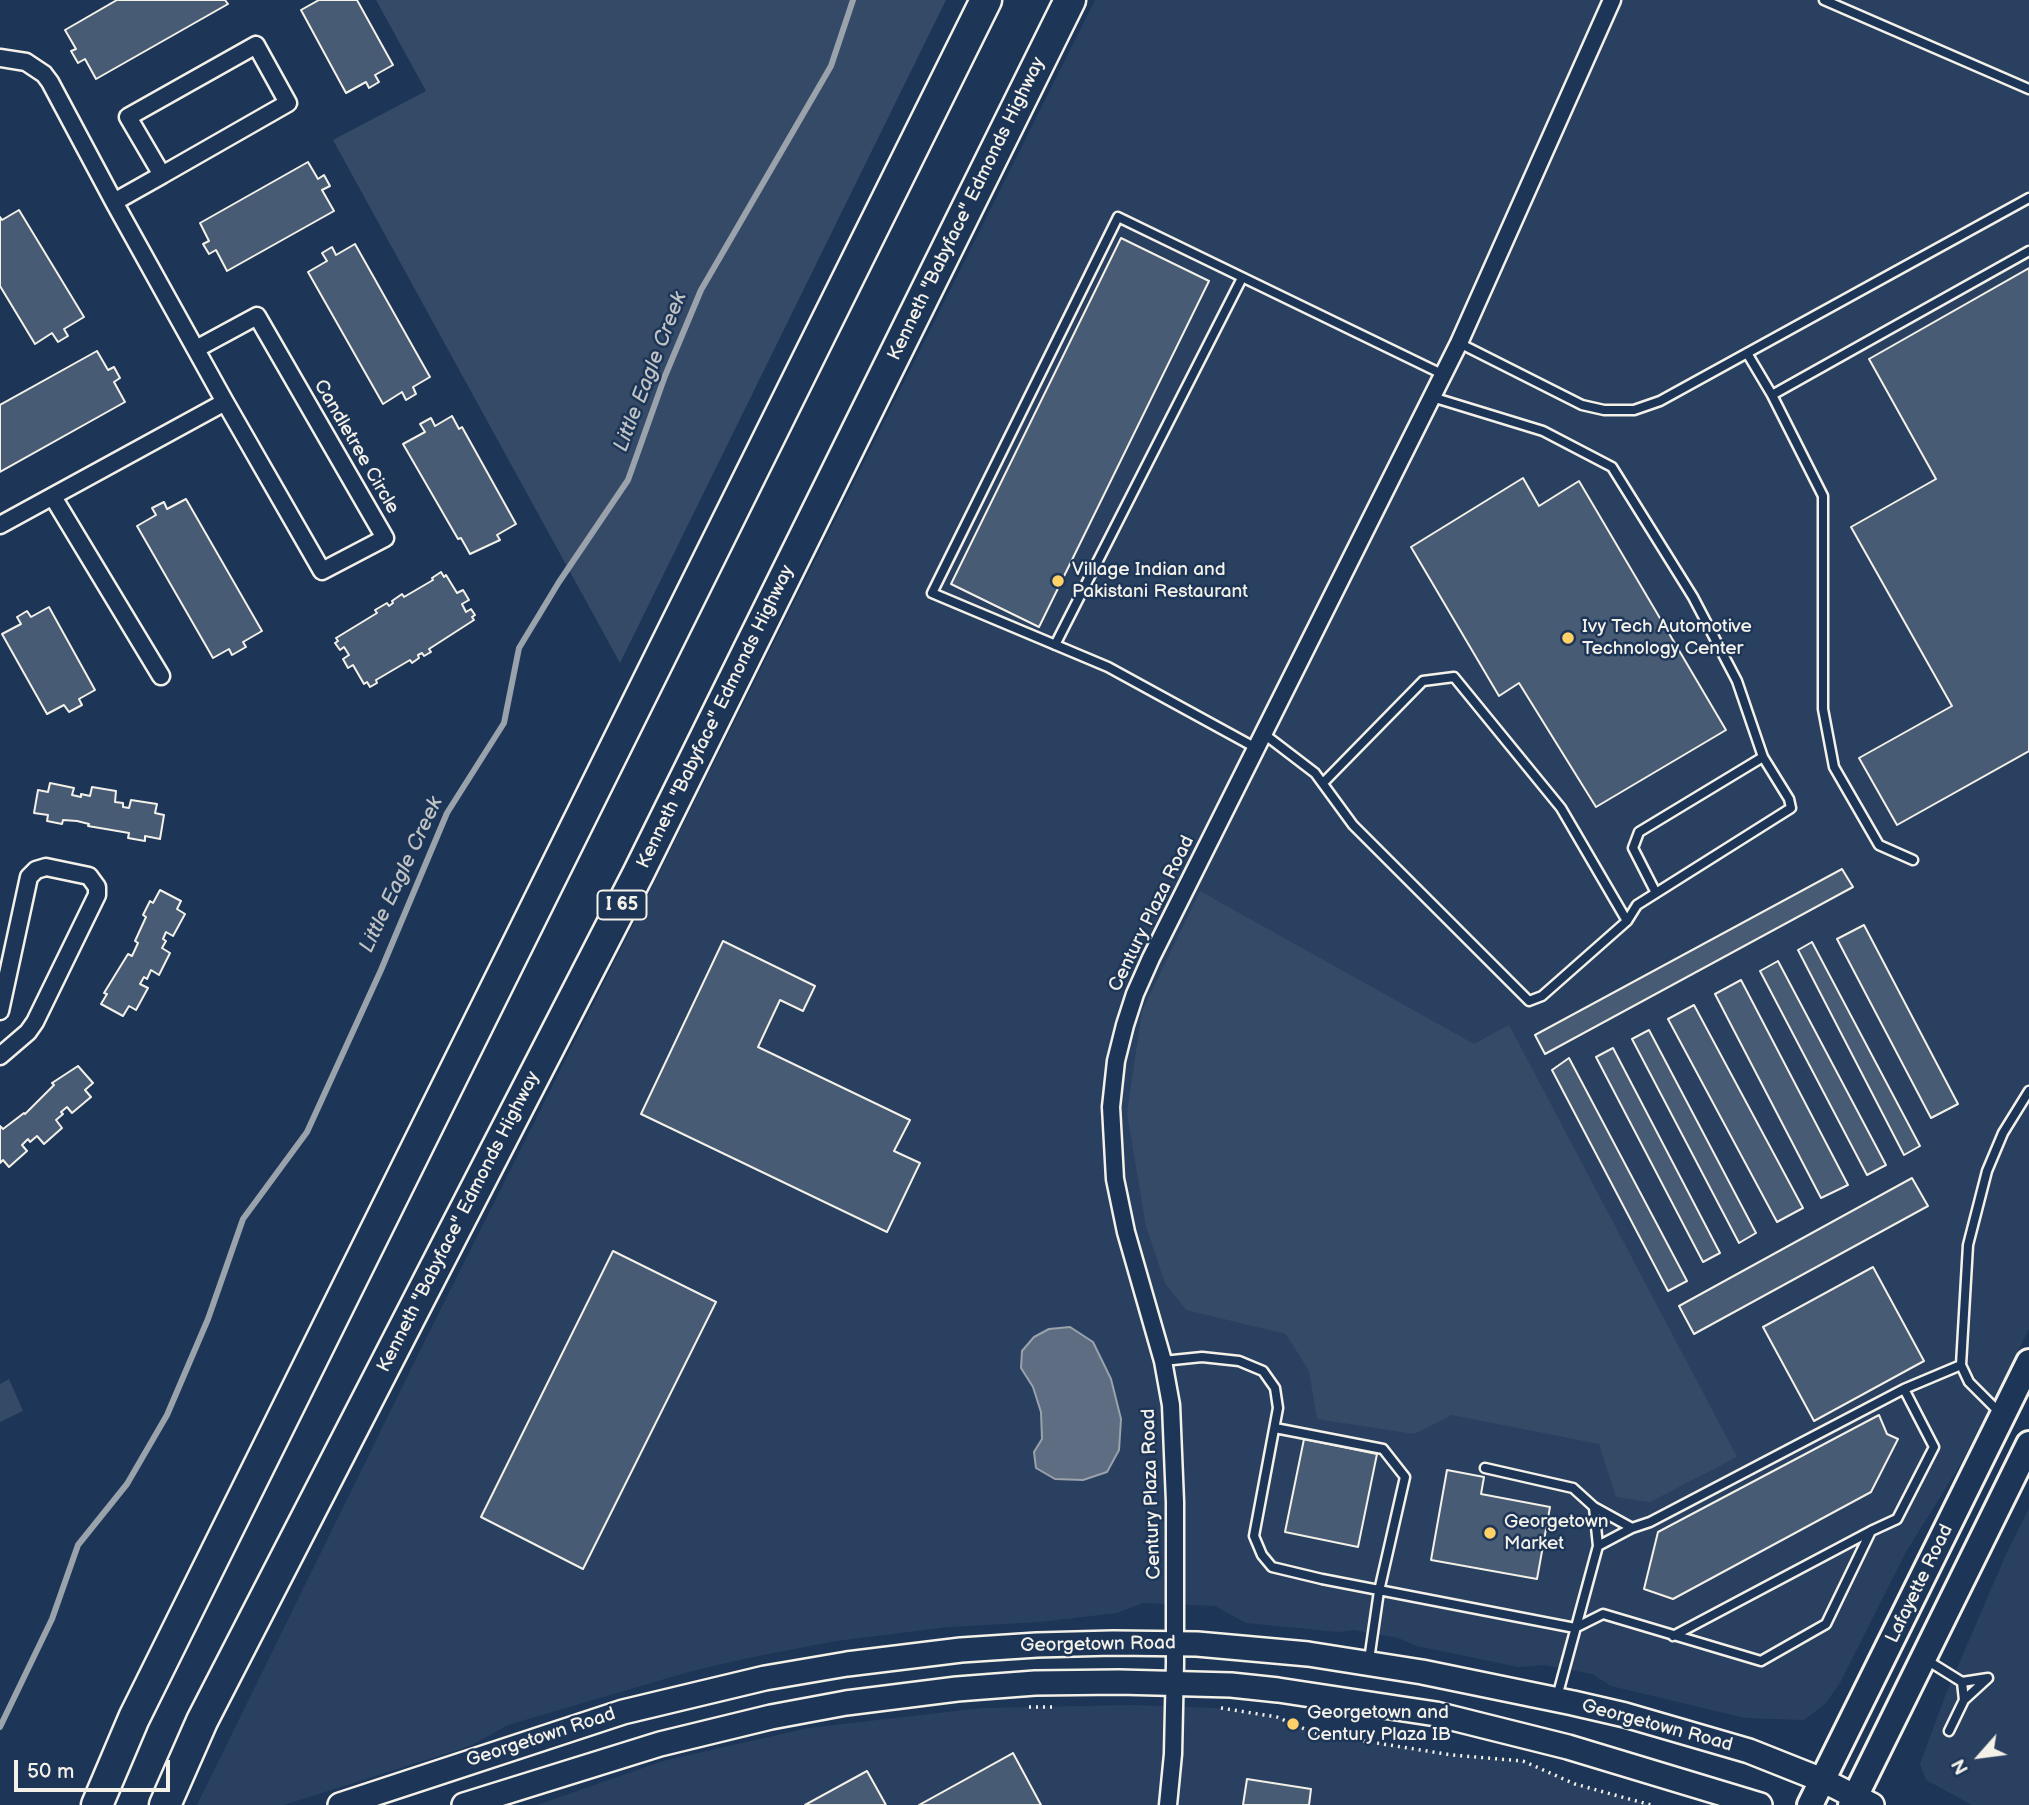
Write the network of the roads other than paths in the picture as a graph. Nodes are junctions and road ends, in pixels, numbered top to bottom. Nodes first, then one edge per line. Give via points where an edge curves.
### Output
1 (986, 0) edge
2 (1070, 0) edge
3 (1612, 0) edge
4 (1824, 0) edge
5 (0, 58) edge
6 (2029, 89) edge
7 (162, 175) junction
8 (2029, 198) edge
9 (114, 202) junction
10 (2029, 251) edge
11 (1242, 278) junction
12 (1459, 343) junction
13 (196, 349) junction
14 (1747, 353) junction
15 (1444, 374) junction
16 (1773, 395) junction
17 (1432, 397) junction
18 (225, 402) junction
19 (53, 497) junction
20 (0, 525) edge
21 (1055, 645) junction
22 (161, 676) dead end
23 (1260, 741) junction
24 (1763, 757) junction
25 (1323, 783) junction
26 (1913, 860) dead end
27 (1656, 893) junction
28 (1627, 921) junction
29 (0, 1011) edge
30 (0, 1056) edge
31 (2029, 1091) edge
32 (1163, 1361) junction
33 (2029, 1362) edge
34 (1961, 1365) junction
35 (1904, 1389) junction
36 (2003, 1416) junction
37 (1275, 1428) junction
38 (2029, 1444) edge
39 (1485, 1468) dead end
40 (1594, 1507) junction
41 (1632, 1528) junction
42 (1871, 1531) junction
43 (1598, 1546) junction
44 (1379, 1591) junction
45 (1574, 1629) junction
46 (1673, 1636) junction
47 (1175, 1644) junction
48 (1923, 1658) junction
49 (1368, 1663) junction
50 (1962, 1682) junction
51 (1175, 1683) junction
52 (1557, 1700) junction
53 (1964, 1700) junction
54 (1949, 1731) dead end
55 (1822, 1780) junction
56 (1859, 1802) edge
57 (97, 1805) edge
58 (165, 1805) edge
59 (340, 1805) edge
60 (464, 1805) edge
61 (1168, 1805) edge
62 (1760, 1805) edge
63 (1810, 1805) edge

1 - 57 highway via 134,1718
2 - 58 highway, Kenneth "Babyface" Edmonds Highway / I 65 via 638,874 202,1721
3 - 12 street, Century Plaza Road
4 - 6 lane
5 - 9 street, Candletree Circle via 26,62 44,74
7 - 7 street via 128,117 256,45 288,103
7 - 9 street
8 - 14 lane
9 - 13 street, Candletree Circle
10 - 16 lane
11 - 15 lane
11 - 21 lane
11 - 21 lane via 1118,217 932,593
12 - 14 lane via 1582,405 1604,410 1634,410 1660,401
12 - 15 street, Century Plaza Road
13 - 18 street, Candletree Circle
13 - 18 street, Candletree Circle via 257,316 385,538 322,571
14 - 16 lane
15 - 17 street, Century Plaza Road
16 - 26 lane via 1823,496 1823,709 1834,766 1880,845
17 - 23 street, Century Plaza Road
17 - 24 lane via 1543,431 1612,467 1693,597 1737,681
18 - 19 street
19 - 20 street
19 - 22 street
21 - 23 lane
23 - 25 lane via 1315,773
23 - 32 street, Century Plaza Road via 1139,985 1116,1061 1111,1118 1115,1179
24 - 27 lane via 1639,832 1633,848
24 - 27 lane via 1791,808
25 - 28 lane via 1353,825 1528,1001 1542,996
25 - 28 lane via 1423,681 1454,677 1562,808
27 - 28 lane via 1637,905
29 - 30 street via 31,873 49,867 89,876 97,895 35,1022
31 - 34 lane via 2003,1133 1979,1195 1968,1245
32 - 37 lane via 1202,1357 1239,1361 1263,1371 1275,1388
32 - 47 street, Century Plaza Road via 1171,1405 1175,1488
33 - 36 main road, Lafayette Road
34 - 35 lane
34 - 36 lane via 1974,1388
35 - 41 lane
35 - 42 lane via 1934,1447 1897,1519
36 - 55 main road, Lafayette Road
37 - 44 lane via 1254,1536 1262,1555 1272,1567
37 - 44 lane via 1383,1448 1405,1477
38 - 48 main road, Lafayette Road
39 - 40 lane via 1573,1488
40 - 41 lane
40 - 43 lane
41 - 43 lane
42 - 46 lane
42 - 46 lane via 1826,1624 1761,1661
43 - 45 lane
44 - 45 lane
44 - 49 lane
45 - 46 lane via 1604,1614
45 - 52 lane
47 - 49 main road, Georgetown Road via 1262,1648
47 - 51 street, Century Plaza Road
47 - 59 main road, Georgetown Road via 998,1647 765,1678 623,1712
48 - 50 lane
48 - 56 main road, Lafayette Road
49 - 52 main road, Georgetown Road
50 - 53 lane
50 - 53 lane via 1988,1678
51 - 60 main road, Georgetown Road via 1023,1684 846,1703 660,1744
51 - 61 street, Century Plaza Road
51 - 62 main road, Georgetown Road via 1278,1690 1436,1714 1568,1747
52 - 55 main road, Georgetown Road via 1749,1751
53 - 54 lane
55 - 56 main road, Georgetown Road
55 - 63 main road, Lafayette Road

